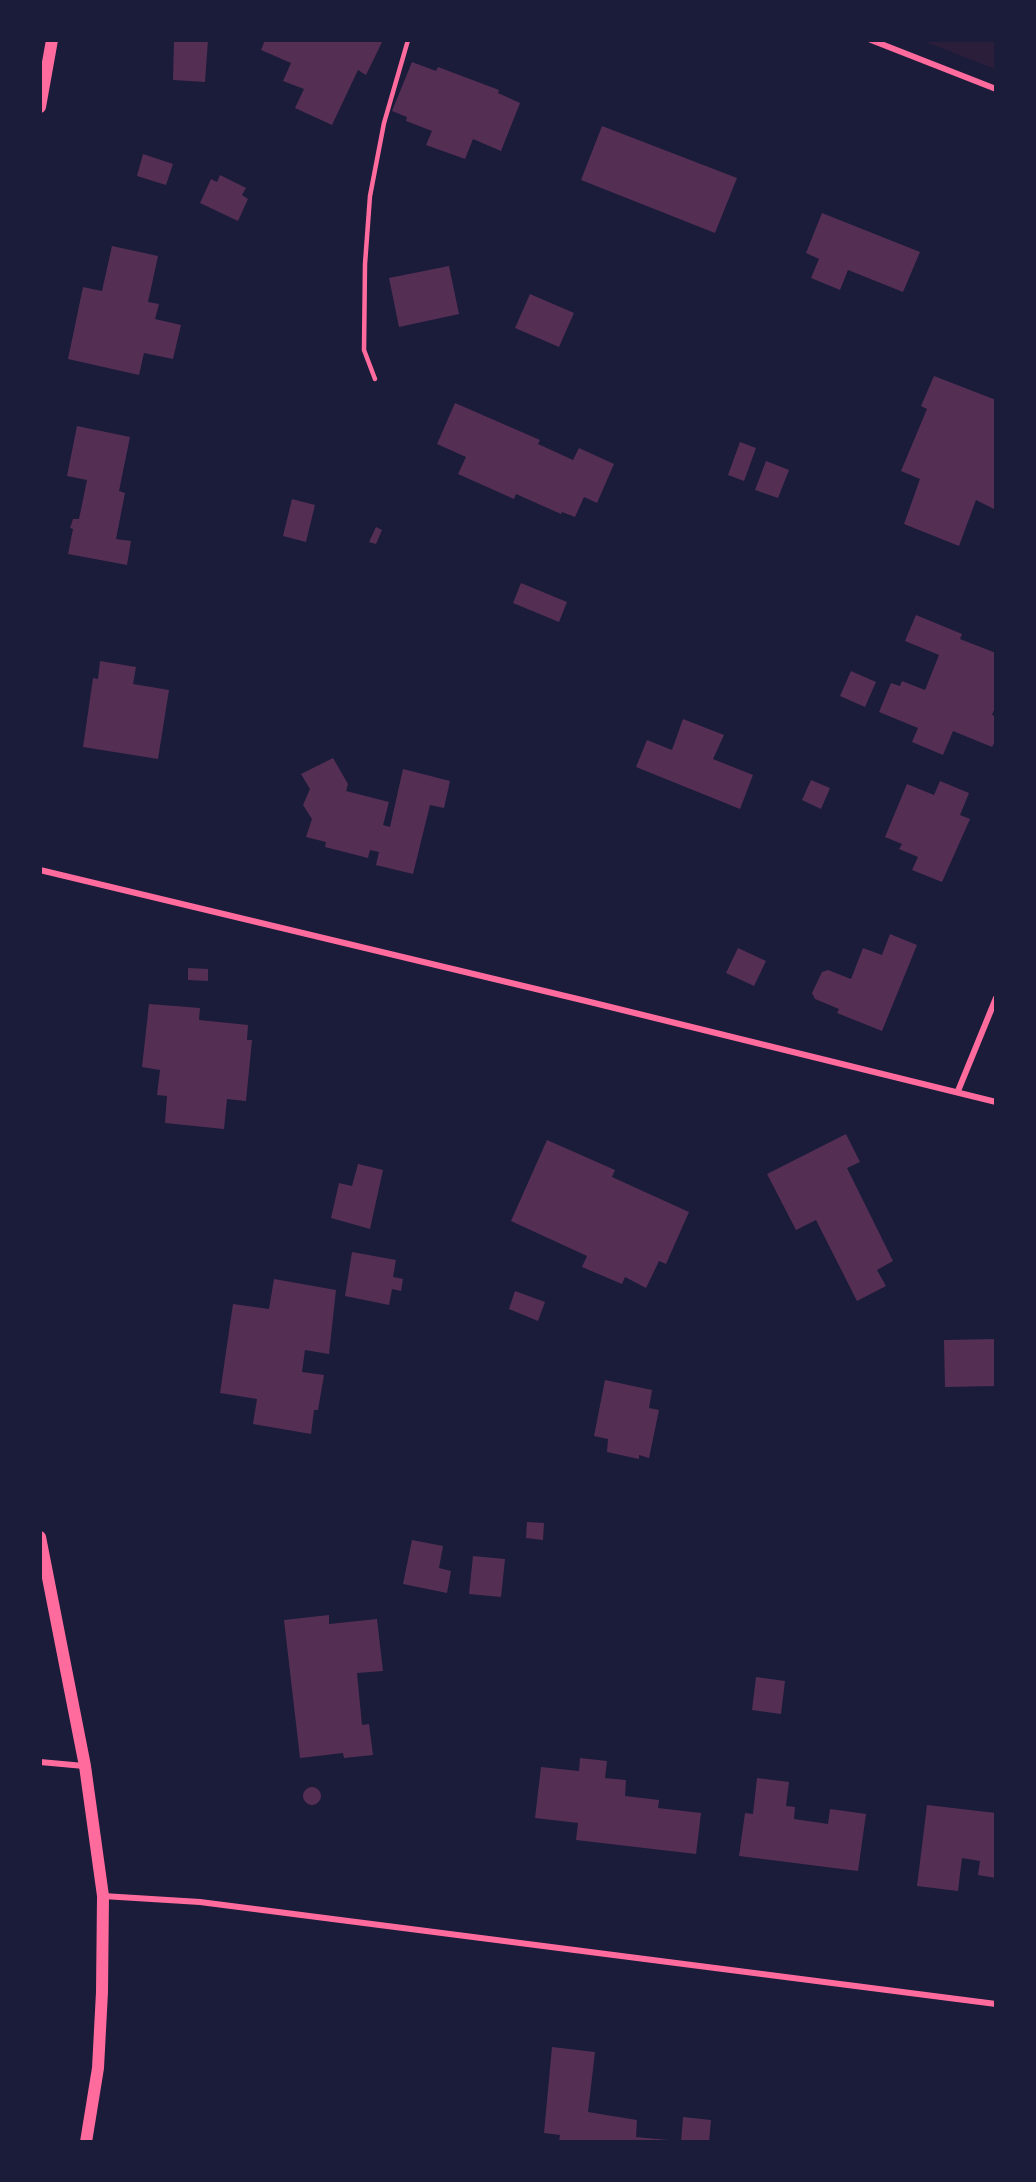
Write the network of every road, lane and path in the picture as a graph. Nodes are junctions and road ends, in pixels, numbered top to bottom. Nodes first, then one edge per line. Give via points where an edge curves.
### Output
1 (52, 40) edge
2 (408, 40) edge
3 (871, 40) edge
4 (996, 89) edge
5 (40, 107) edge
6 (375, 379) dead end
7 (40, 870) edge
8 (996, 998) edge
9 (958, 1091) junction
10 (996, 1102) edge
11 (40, 1537) edge
12 (40, 1762) edge
13 (85, 1766) junction
14 (103, 1896) junction
15 (996, 2004) edge
16 (86, 2142) edge

1 - 5 main road
2 - 6 lane via 384,123 370,196 364,350
3 - 4 street
7 - 9 street
8 - 9 street
9 - 10 street
11 - 13 main road
12 - 13 street
13 - 14 main road
14 - 15 street via 200,1902
14 - 16 main road via 98,2068

